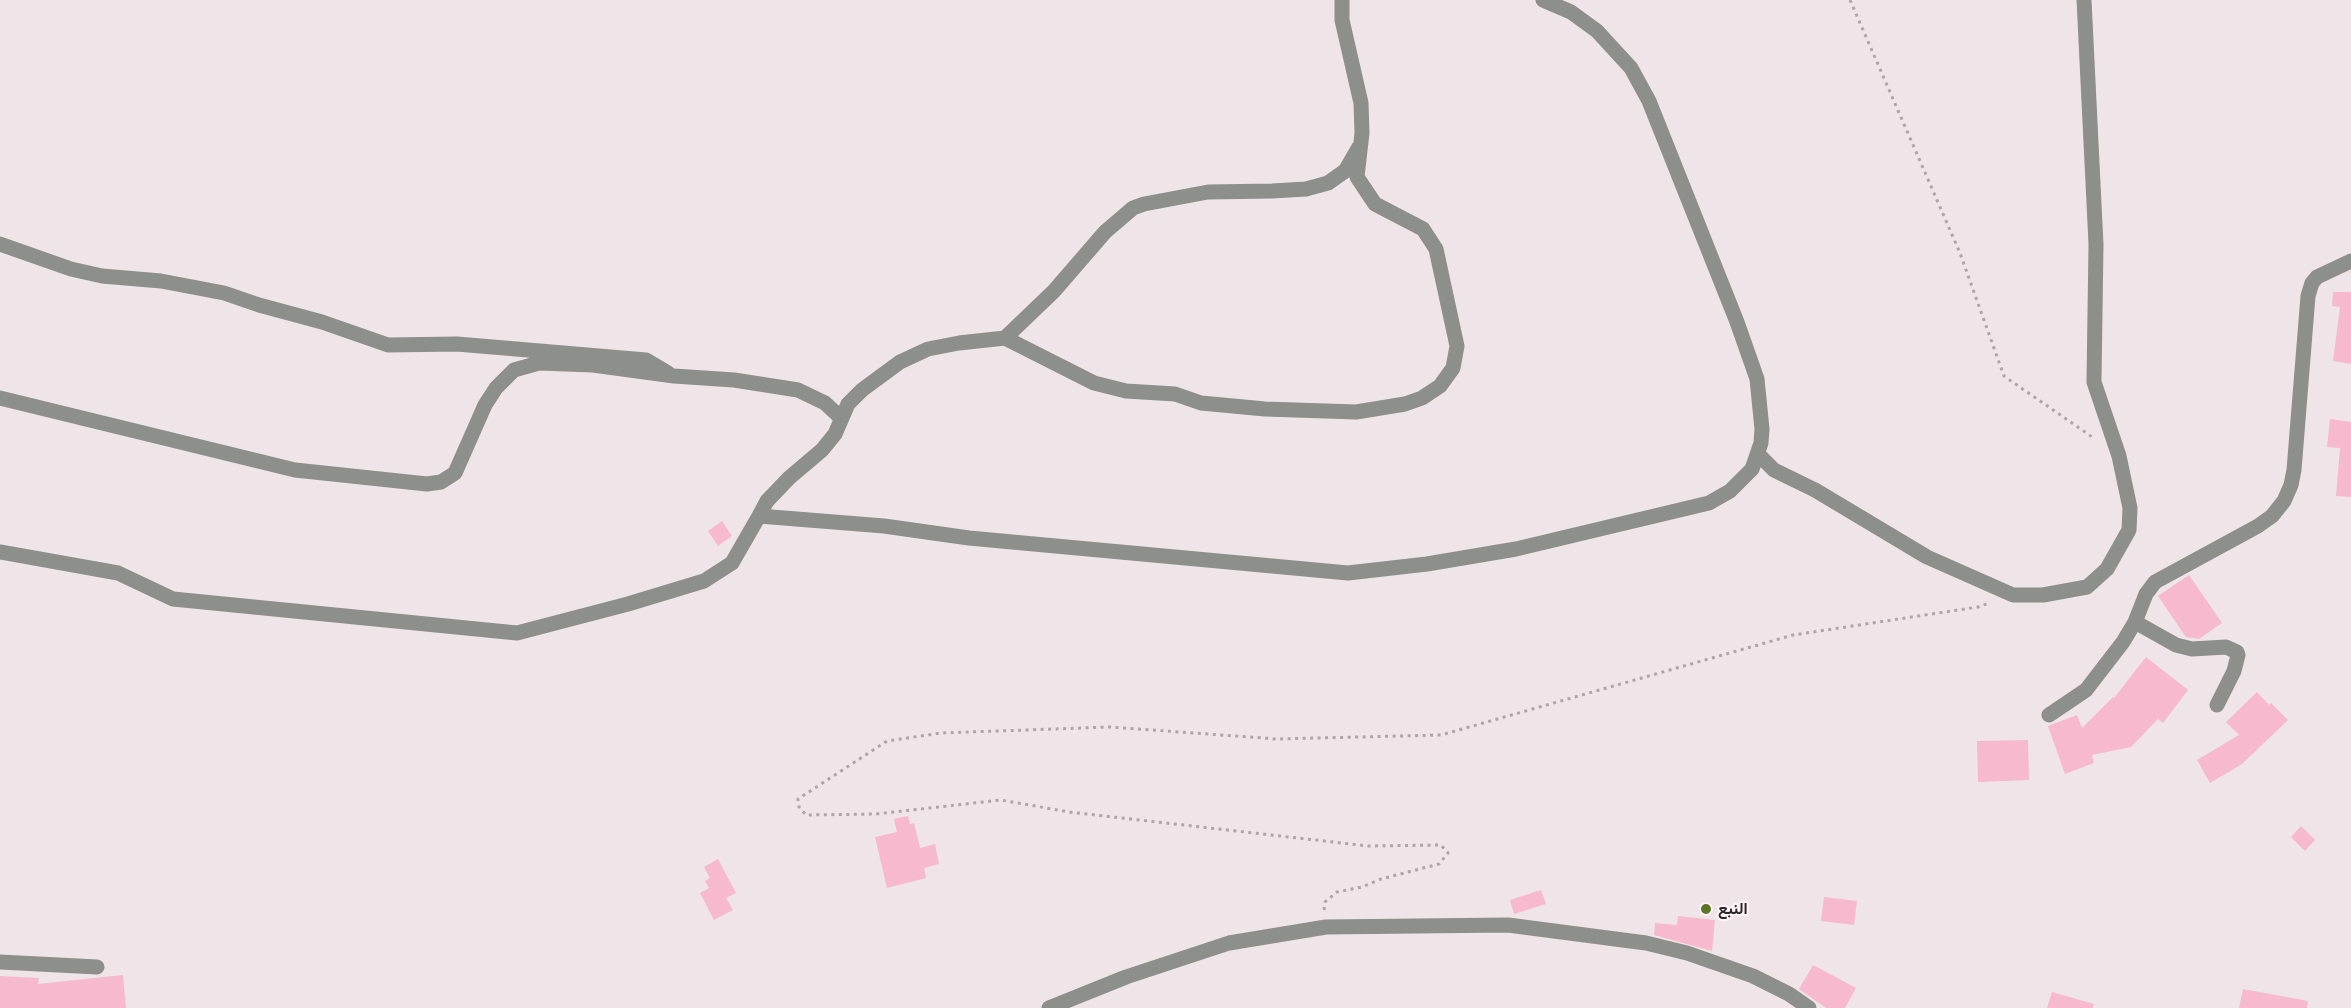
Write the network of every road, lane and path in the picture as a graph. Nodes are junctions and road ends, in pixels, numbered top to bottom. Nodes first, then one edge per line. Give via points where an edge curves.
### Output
1 (1342, 0) edge
2 (1543, 0) edge
3 (1850, 0) edge
4 (2084, 0) edge
5 (1359, 147) junction
6 (0, 244) edge
7 (2351, 261) edge
8 (1005, 338) junction
9 (674, 376) junction
10 (0, 398) edge
11 (841, 418) junction
12 (1758, 454) junction
13 (2119, 456) junction
14 (759, 516) junction
15 (0, 552) edge
16 (2013, 595) junction
17 (2135, 622) junction
18 (2217, 705) dead end
19 (2049, 715) dead end
20 (1326, 927) junction
21 (0, 962) edge
22 (98, 967) dead end
23 (1049, 1008) edge
24 (1809, 1008) edge

1 - 5 street via 1342,20 1361,103
2 - 12 street via 1571,12 1597,31 1631,68 1649,101 1757,379 1762,415
3 - 13 path via 1960,253 2004,376
4 - 13 street via 2097,244 2094,382
5 - 8 street via 1346,171 1328,183 1306,189 1197,194 1133,208 1105,232 1054,291
5 - 8 street via 1357,177 1375,204 1423,229 1436,249 1456,346 1453,368 1440,386 1422,398 1356,412 1201,403 1175,394 1126,391 1094,383
6 - 9 street via 102,276 161,281 224,293 388,345 457,344 646,360
7 - 17 street via 2317,277 2308,296 2294,470 2284,501 2258,526 2155,582
8 - 11 street via 916,352 862,390
9 - 10 street via 554,363 514,370 485,405 455,472 441,482 427,484 296,470
9 - 11 street via 798,390 825,403
11 - 14 street via 835,434 822,450 767,501
12 - 14 street via 1752,469 1730,491 1708,503 1516,549 1348,573
12 - 16 street via 1774,470 1927,556
13 - 16 street via 2130,508 2129,530 2108,569 2087,587 2043,595
14 - 15 street via 732,563 704,581 517,633 173,599 118,573
16 - 20 path via 1978,607 1793,635 1441,735 1277,739 1110,727 941,733 886,741 798,799 806,815 876,814 1000,800 1356,845 1441,845 1448,853 1439,864 1337,892 1324,902
17 - 18 street via 2176,645 2237,651 2234,671
17 - 19 street via 2086,690
20 - 23 street via 1229,943 1126,977
20 - 24 street via 1508,925 1646,942 1753,976
21 - 22 street

